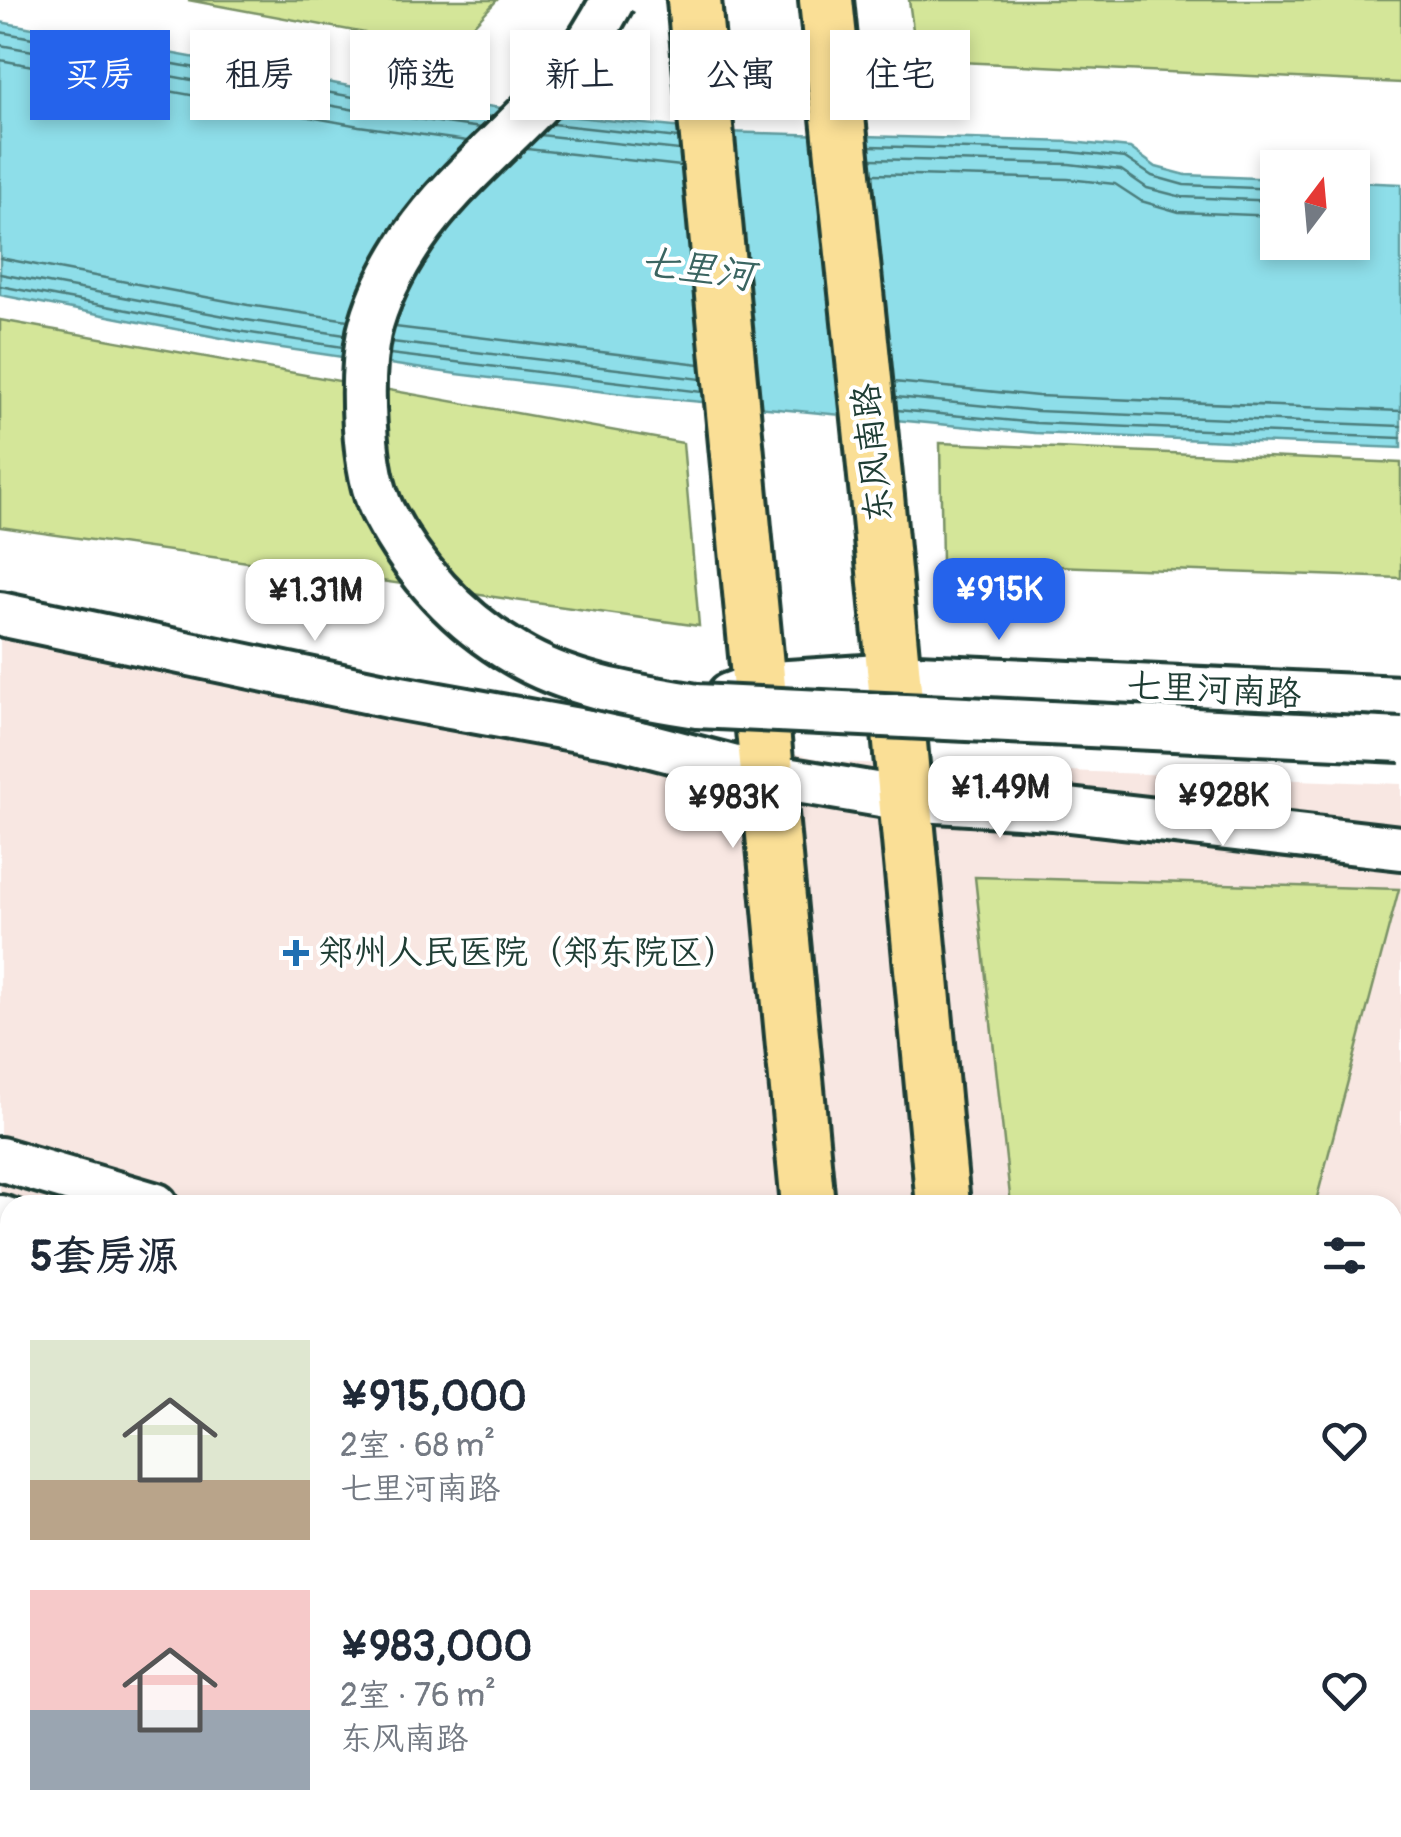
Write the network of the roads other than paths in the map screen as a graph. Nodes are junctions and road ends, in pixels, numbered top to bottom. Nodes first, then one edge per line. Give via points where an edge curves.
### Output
1 (613, 0) edge
2 (694, 0) edge
3 (826, 0) edge
4 (0, 614) edge
5 (894, 675) junction
6 (759, 684) junction
7 (1401, 698) edge
8 (617, 737) junction
9 (1401, 740) edge
10 (767, 776) junction
11 (905, 799) junction
12 (1046, 807) junction
13 (1401, 818) edge
14 (1401, 848) edge
15 (0, 1160) edge
16 (121, 1195) edge
17 (807, 1195) edge
18 (942, 1195) edge

1 - 9 street, bridge via 572,65 414,237 370,332 364,417 381,508 424,578 478,629 566,677 697,706
2 - 6 main road
3 - 5 main road, 东风南路
4 - 8 street
5 - 6 street, 七里河南路
5 - 7 street, 七里河南路
5 - 11 main road, 东风南路
6 - 8 street, 七里河南路
6 - 10 main road
8 - 10 street
10 - 11 street
10 - 17 main road
11 - 12 street
11 - 18 main road, 东风南路
12 - 13 street
12 - 14 street
15 - 16 street

